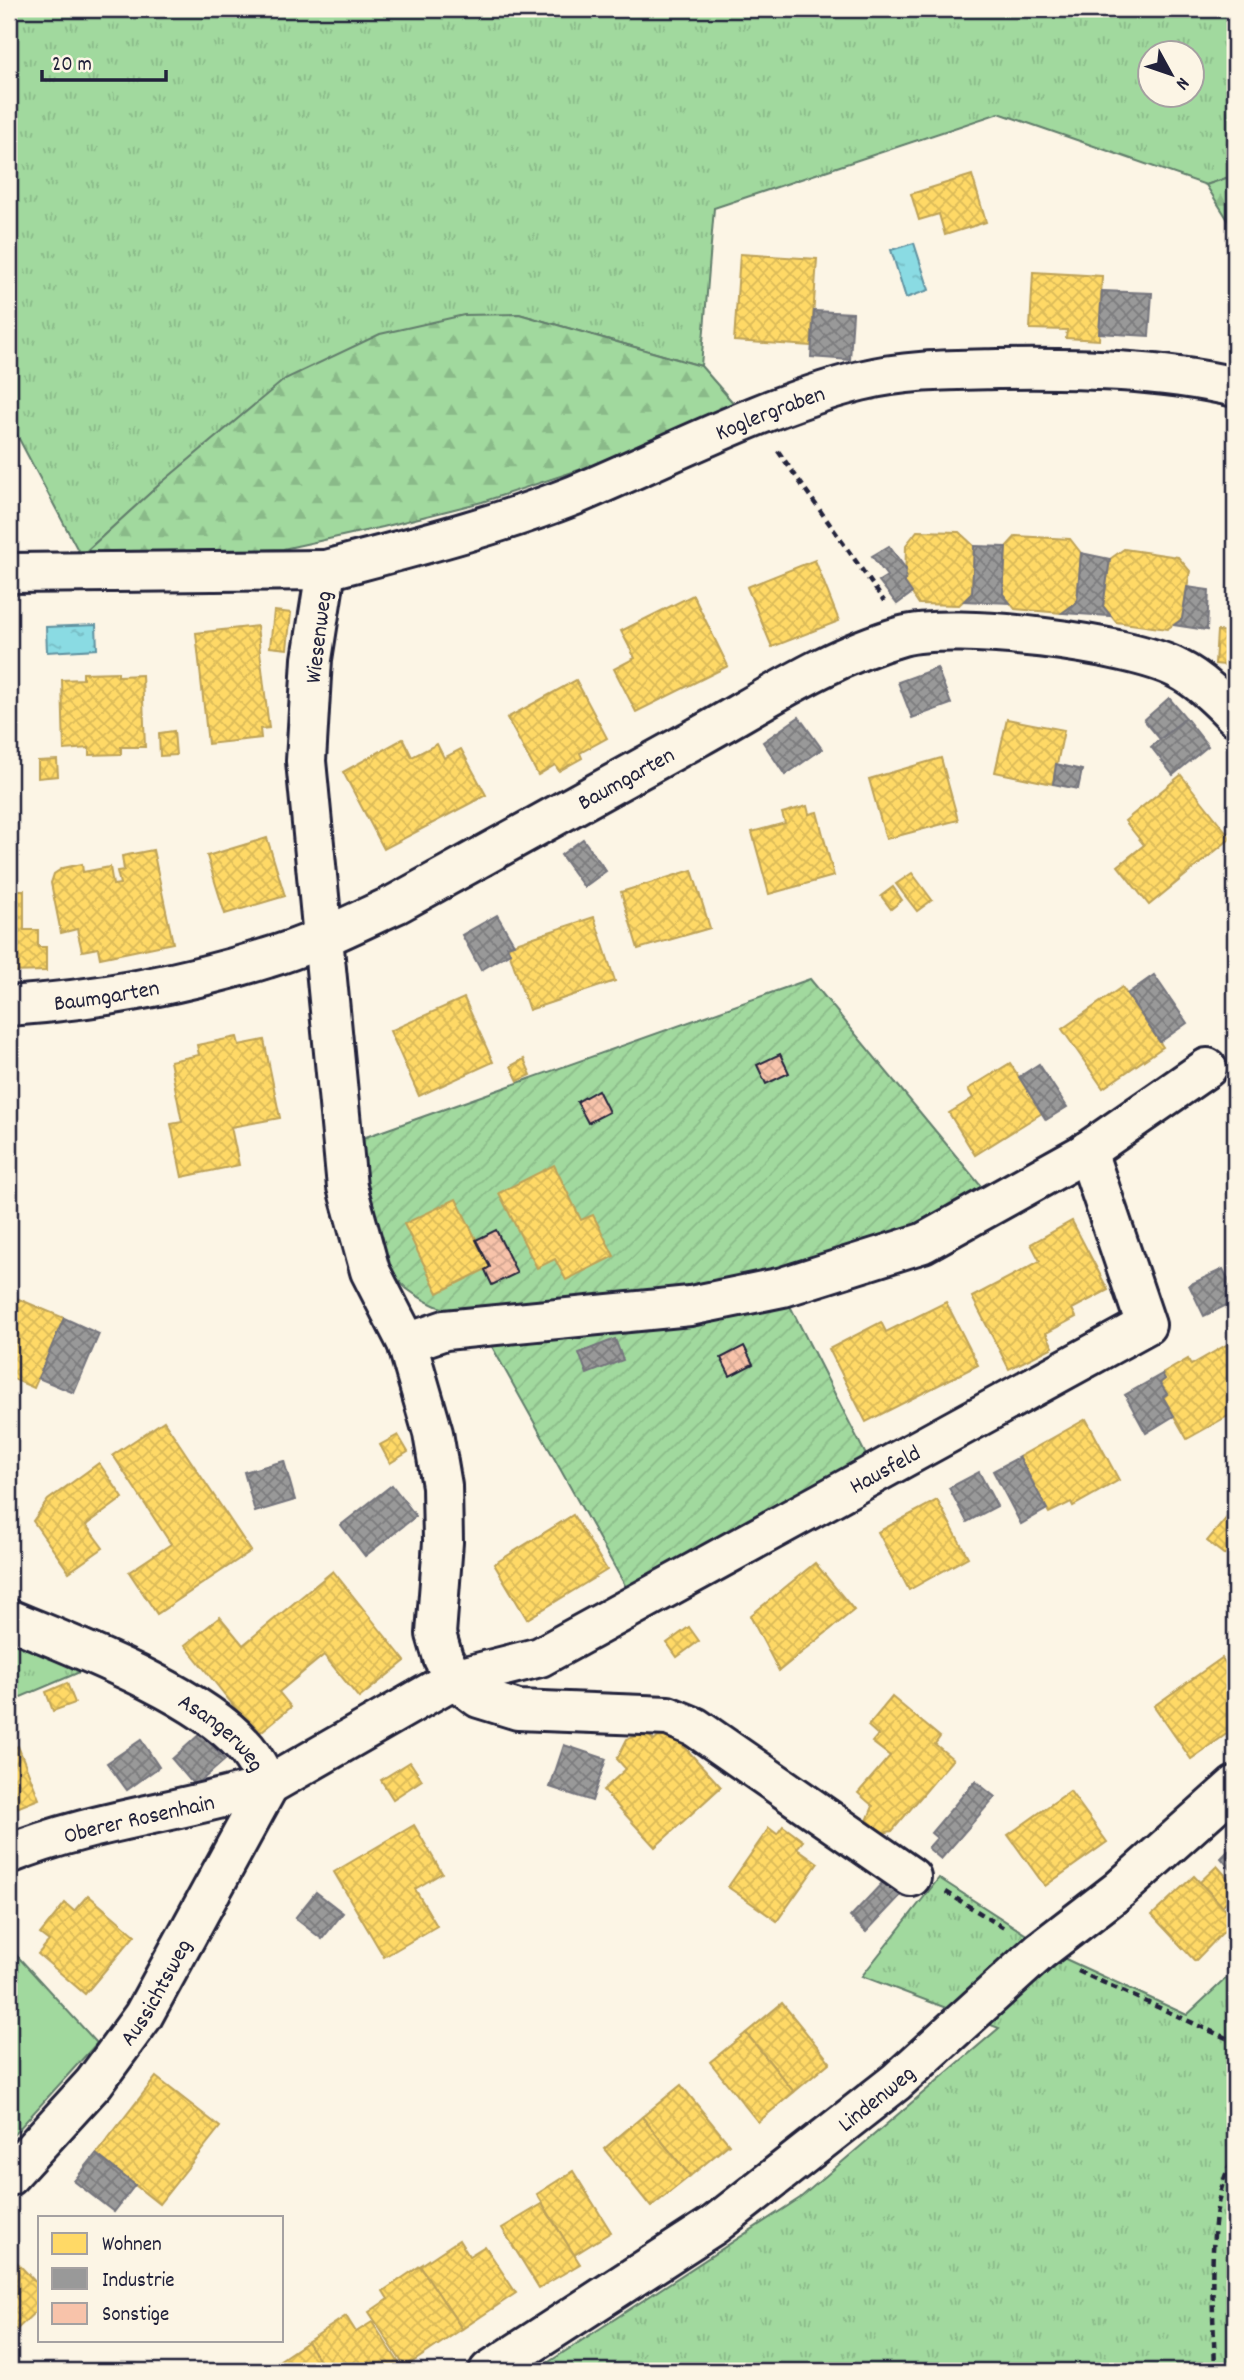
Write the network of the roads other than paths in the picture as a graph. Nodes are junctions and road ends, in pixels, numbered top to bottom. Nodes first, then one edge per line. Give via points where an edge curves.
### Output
1 (1235, 387) edge
2 (326, 570) junction
3 (9, 573) edge
4 (1235, 716) edge
5 (324, 937) junction
6 (9, 1006) edge
7 (1208, 1068) dead end
8 (1087, 1151) junction
9 (407, 1343) junction
10 (9, 1619) edge
11 (454, 1679) junction
12 (269, 1785) junction
13 (1235, 1786) edge
14 (9, 1854) edge
15 (911, 1877) dead end
16 (9, 2176) edge
17 (489, 2371) edge

1 - 2 street, Koglergraben via 1145,372 939,370 861,381 755,419 571,496 441,540
2 - 3 street, Wiesenweg
2 - 5 street, Wiesenweg via 312,659 306,761
4 - 5 street, Baumgarten via 1179,669 1133,652 1043,638 961,632 904,636 822,669 396,904
5 - 6 street, Baumgarten via 269,958 156,987
5 - 9 street, Wiesenweg via 347,1187 370,1272
7 - 8 street
8 - 9 street via 923,1243 783,1287 690,1306 445,1330
8 - 11 street, Hausfeld via 1146,1325 540,1657
9 - 11 street, Wiesenweg via 433,1433 442,1486 436,1634
10 - 12 street, Asangerweg via 193,1706 244,1746
11 - 12 street, Asangerweg
11 - 15 street via 479,1699 518,1710 668,1716 695,1727
12 - 14 street, Oberer Rosenhain via 216,1802 85,1829
12 - 16 street, Aussichtsweg via 143,2017 94,2082
13 - 17 street, Lindenweg via 1119,1890 1040,1951 896,2081 747,2200

